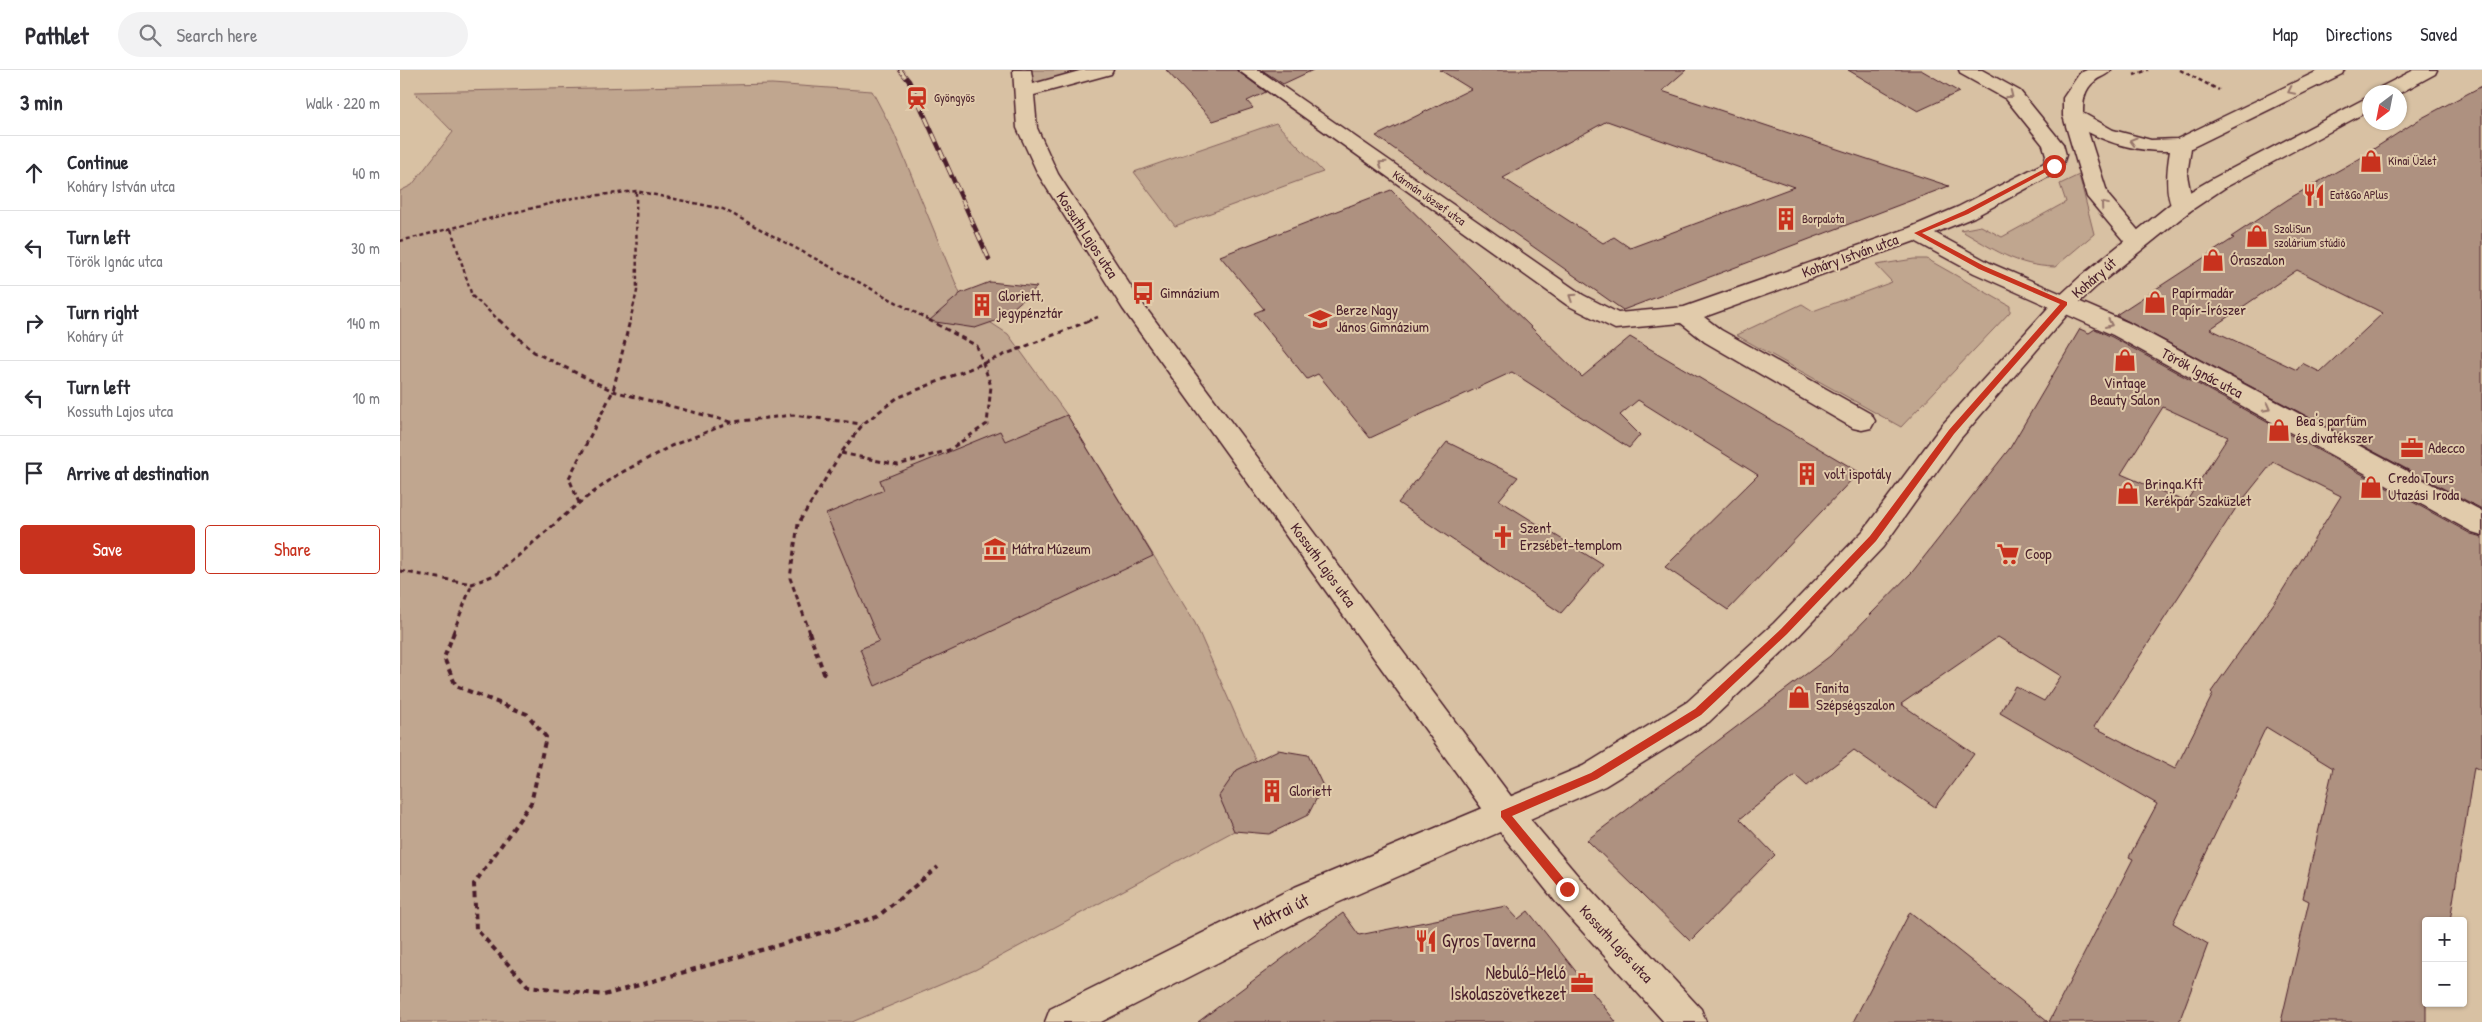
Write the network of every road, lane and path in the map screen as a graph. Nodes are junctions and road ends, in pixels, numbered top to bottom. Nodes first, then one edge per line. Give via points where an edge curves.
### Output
1 (1104, 70) edge
2 (1247, 70) edge
3 (1968, 70) edge
4 (2102, 70) edge
5 (2180, 70) edge
6 (2335, 70) edge
7 (2428, 70) edge
8 (1023, 81) edge
9 (2399, 85) edge
10 (2224, 92) dead end
11 (2362, 106) edge
12 (2073, 116) junction
13 (2181, 145) junction
14 (636, 191) junction
15 (2182, 206) junction
16 (451, 229) junction
17 (1917, 233) junction
18 (400, 241) edge
19 (2136, 241) junction
20 (1131, 304) junction
21 (2064, 304) junction
22 (1686, 315) junction
23 (1615, 321) joint
24 (982, 364) junction
25 (613, 391) junction
26 (1862, 421) dead end
27 (732, 422) junction
28 (863, 424) junction
29 (841, 453) junction
30 (579, 503) junction
31 (2482, 524) edge
32 (400, 571) edge
33 (472, 584) junction
34 (826, 679) dead end
35 (1505, 814) junction
36 (938, 867) dead end
37 (1063, 1022) edge
38 (1688, 1022) edge

1 - 8 street
23 -> 2 street, Kármán József utca via 1575,300
3 -> 17 street, Koháry István utca via 2013,95 2053,144 2054,166 1966,212
4 - 12 street via 2087,77 2073,98
5 - 10 path
6 -> 13 street
7 - 9 street
8 - 20 street, Kossuth Lajos utca via 1027,128 1048,174
11 - 15 street, Koháry út
13 -> 12 street via 2150,146 2106,134
19 -> 12 street via 2098,197
13 - 15 street via 2178,175
14 - 16 path via 573,198
14 - 24 path via 723,209 977,346
14 - 25 path via 637,291
15 - 19 street, Koháry út
16 - 18 path
16 - 25 path via 472,296 534,352
17 - 21 street, Török Ignác utca via 1982,268
17 - 22 street, Koháry István utca
19 - 21 street, Koháry út
20 - 24 path
20 - 35 street, Kossuth Lajos utca
21 -> 31 street, Török Ignác utca via 2121,329
21 - 35 street, Koháry út via 1952,432 1873,539 1784,632 1698,712 1594,776
22 - 23 street, Koháry István utca
22 - 26 street via 1713,336
24 - 28 path via 897,398
24 - 29 path via 991,386 987,424 949,450 898,465
25 - 27 path
25 - 30 path via 569,478
27 - 28 path via 793,415
27 - 30 path via 640,462
28 - 29 path
29 - 34 path via 798,524 790,578
30 - 33 path via 497,574
32 - 33 path
33 - 36 path via 444,658 456,686 528,714 546,737 531,803 474,884 476,929 528,986 604,995 878,918
35 - 37 street, Mátrai út via 1307,899
35 - 38 street, Kossuth Lajos utca via 1567,889

